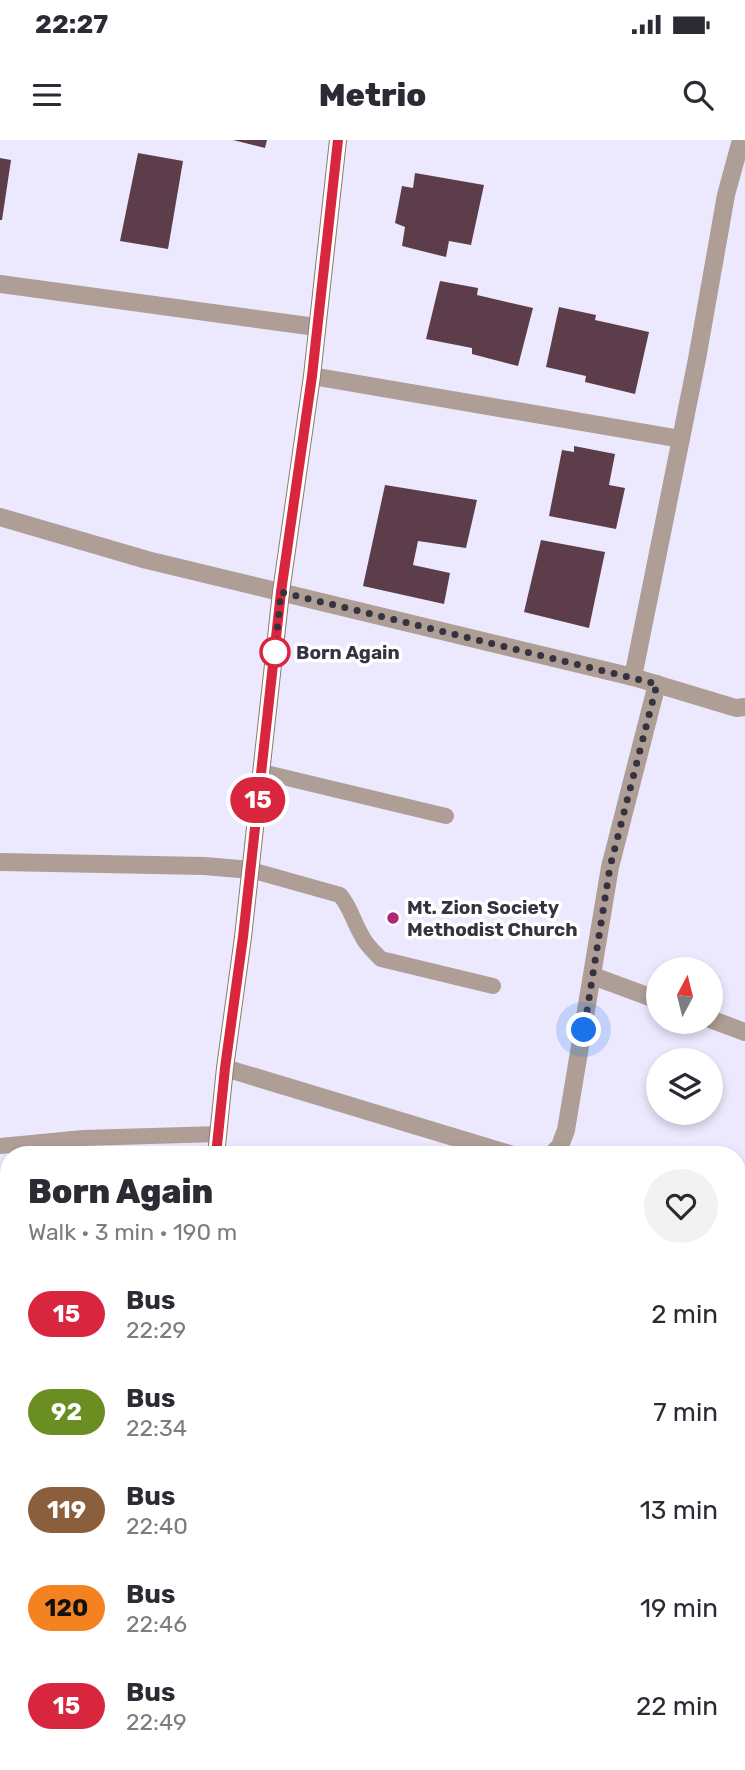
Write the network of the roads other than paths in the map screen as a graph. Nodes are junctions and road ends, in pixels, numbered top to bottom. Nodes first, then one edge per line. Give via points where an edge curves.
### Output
1 (338, 140) edge
2 (741, 140) edge
3 (0, 284) edge
4 (316, 327) junction
5 (312, 376) junction
6 (681, 439) junction
7 (0, 517) edge
8 (281, 592) junction
9 (633, 677) junction
10 (657, 684) junction
11 (745, 707) edge
12 (262, 772) junction
13 (446, 816) dead end
14 (0, 862) edge
15 (250, 870) junction
16 (593, 976) junction
17 (493, 986) dead end
18 (646, 996) edge
19 (723, 1024) edge
20 (745, 1032) edge
21 (225, 1068) junction
22 (219, 1134) junction
23 (0, 1146) edge
24 (217, 1146) edge
25 (483, 1146) edge
26 (561, 1146) edge

1 - 4 main road
2 - 6 street via 726,195
3 - 4 street
4 - 5 main road
5 - 6 street
5 - 8 main road
6 - 9 street
7 - 8 street via 147,560
8 - 9 street
8 - 12 main road
9 - 10 street
10 - 11 street
10 - 16 street via 610,867
12 - 13 lane
12 - 15 main road
14 - 15 street
15 - 17 lane via 340,895 349,905 360,935 381,958
15 - 21 main road
16 - 18 street
16 - 26 street
19 - 20 street
21 - 22 main road
21 - 25 street
22 - 23 lane
22 - 24 main road

